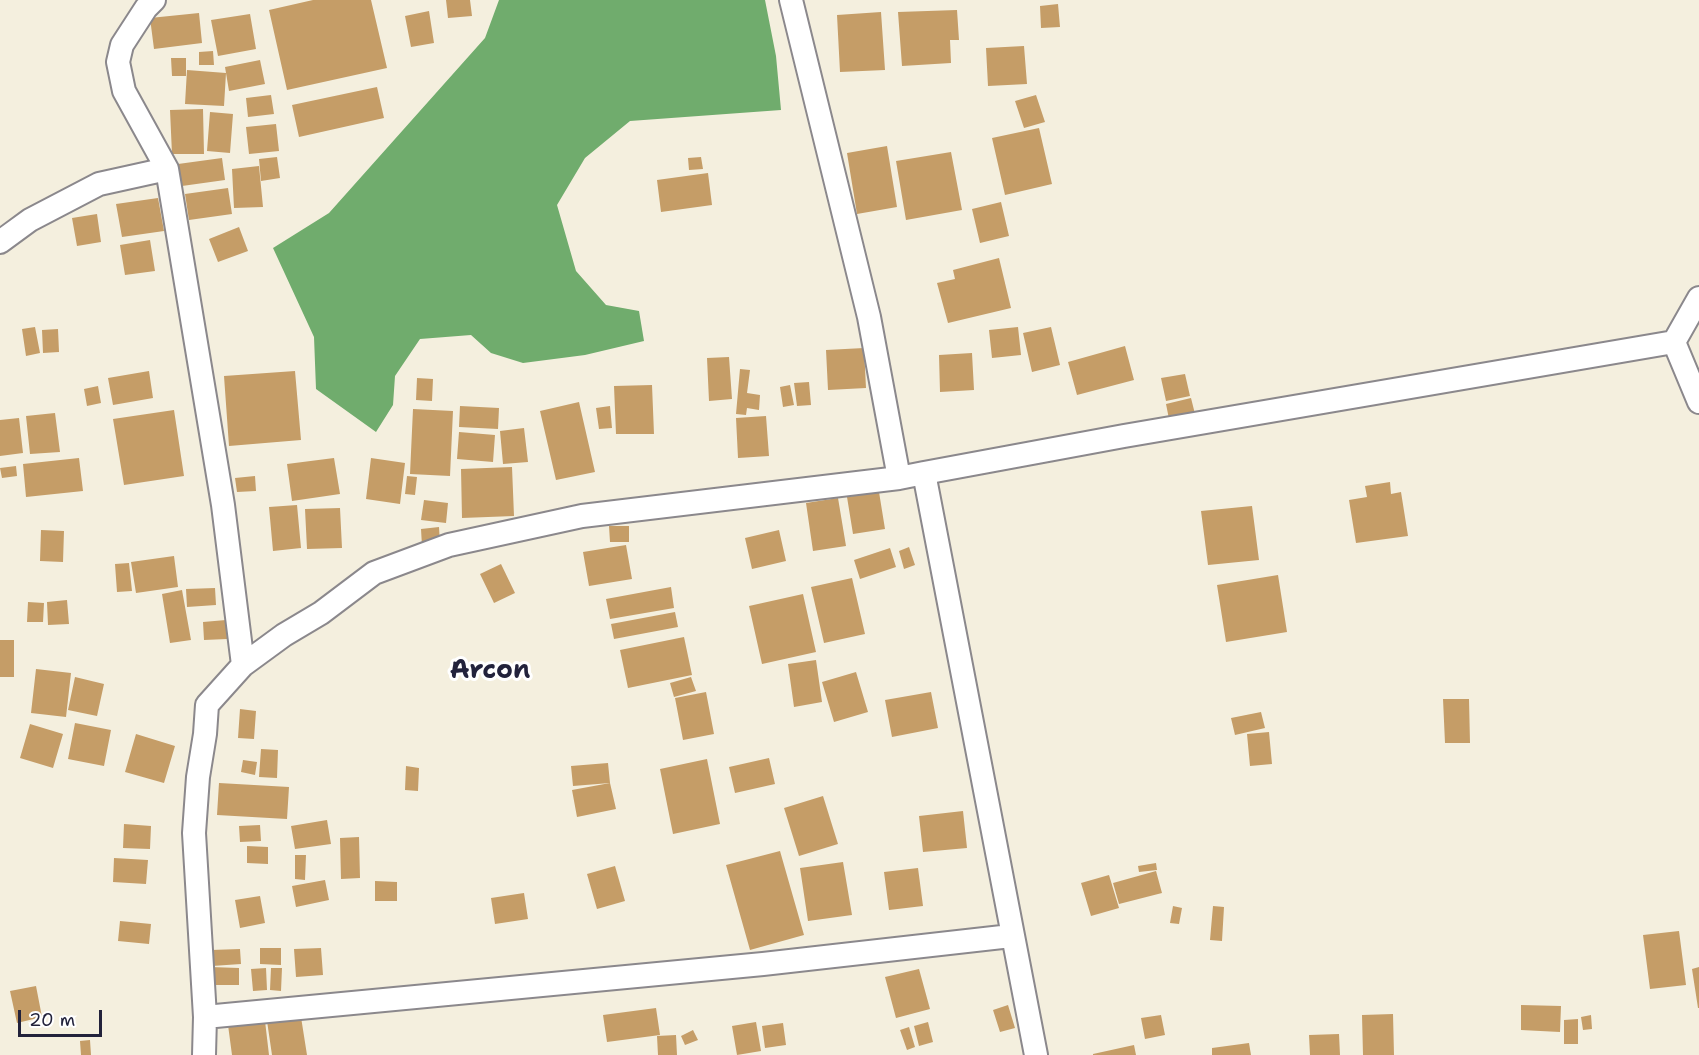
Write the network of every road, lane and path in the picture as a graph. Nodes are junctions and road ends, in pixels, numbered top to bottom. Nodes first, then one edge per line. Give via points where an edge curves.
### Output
1 (154, 0) edge
2 (790, 0) edge
3 (166, 169) junction
4 (0, 242) edge
5 (1699, 298) edge
6 (1674, 342) junction
7 (1699, 402) edge
8 (924, 473) junction
9 (899, 478) junction
10 (243, 665) junction
11 (1011, 936) junction
12 (205, 1017) junction
13 (204, 1055) edge
14 (1036, 1055) edge

1 - 3 street via 122,45 118,62 124,91
2 - 9 street via 869,317
3 - 4 street via 99,184 30,220
3 - 10 street via 223,505
5 - 6 street
6 - 7 street
6 - 8 street
8 - 9 street
8 - 11 street
9 - 10 street via 582,516 449,545 374,573
10 - 12 street via 207,705 198,777 194,833
11 - 12 street via 763,964
11 - 14 street
12 - 13 street

